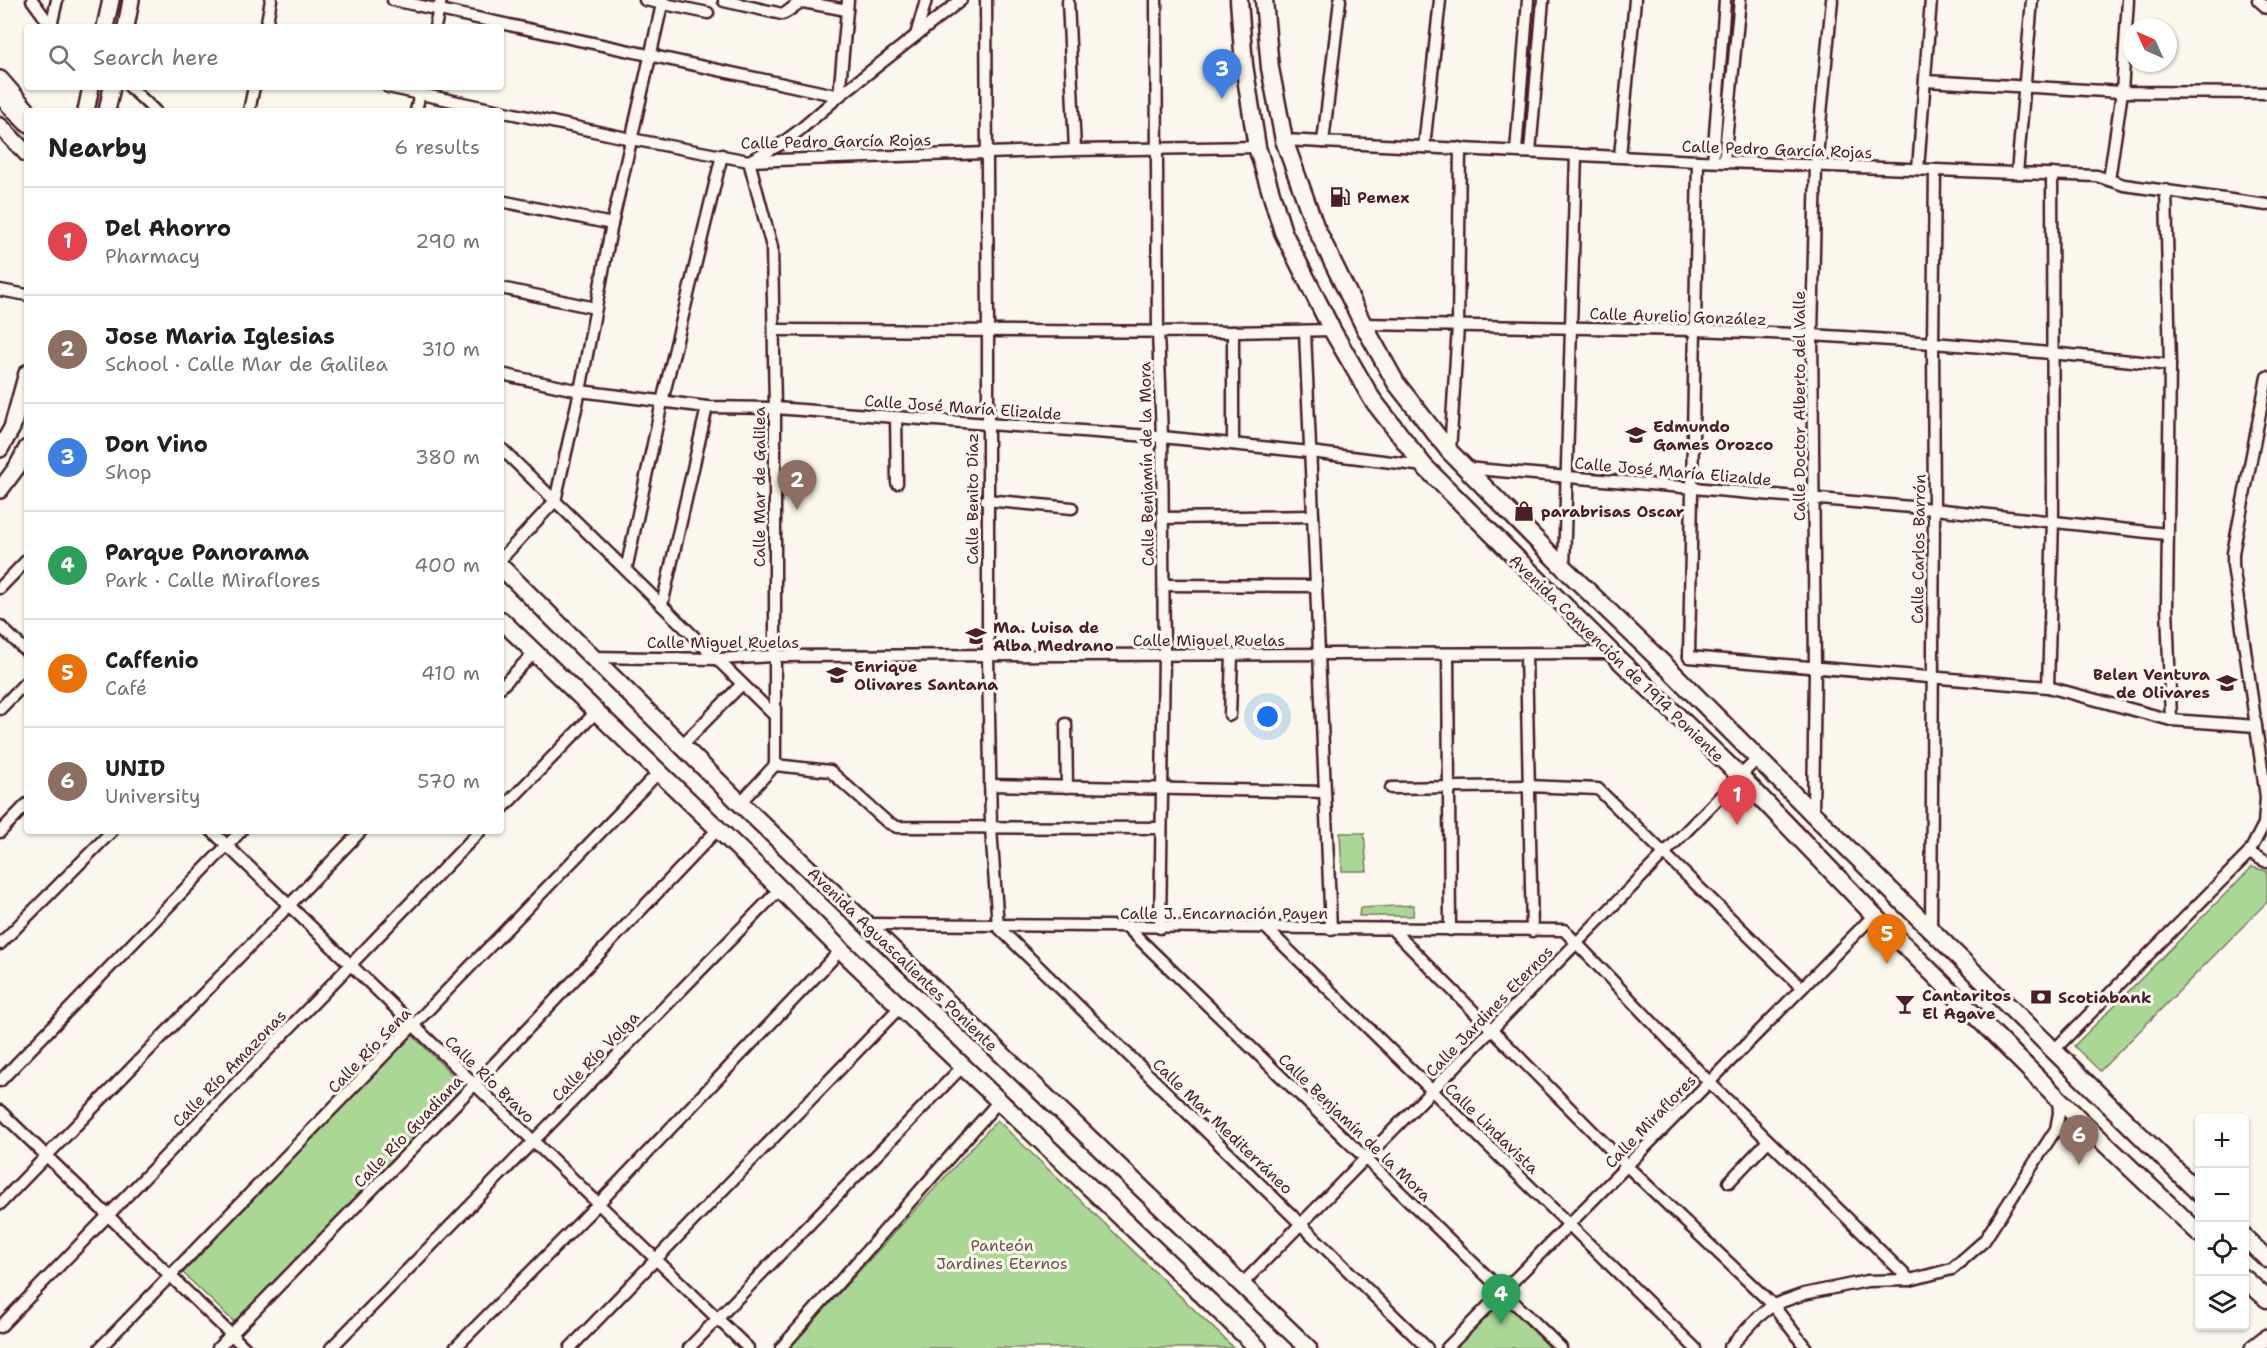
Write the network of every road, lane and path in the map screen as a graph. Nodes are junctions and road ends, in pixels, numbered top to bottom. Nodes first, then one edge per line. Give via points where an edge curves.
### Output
1 (32, 0) edge
2 (57, 0) edge
3 (111, 0) edge
4 (131, 0) edge
5 (271, 0) edge
6 (393, 0) edge
7 (645, 0) edge
8 (926, 0) edge
9 (961, 0) edge
10 (986, 0) edge
11 (1156, 0) edge
12 (1239, 0) edge
13 (1264, 0) edge
14 (1340, 0) edge
15 (1440, 0) edge
16 (1528, 0) edge
17 (1543, 0) edge
18 (1635, 0) edge
19 (1725, 0) edge
20 (1740, 0) edge
21 (1832, 0) edge
22 (1931, 0) edge
23 (2032, 0) edge
24 (2128, 0) edge
25 (2258, 0) edge
26 (724, 1) edge
27 (1068, 1) edge
28 (663, 2) edge
29 (440, 5) edge
30 (847, 5) edge
31 (2267, 8) edge
32 (708, 13) dead end
33 (50, 24) edge
34 (53, 24) edge
35 (106, 24) edge
36 (127, 24) edge
37 (267, 24) edge
38 (436, 24) edge
39 (916, 35) junction
40 (650, 57) junction
41 (0, 79) edge
42 (1925, 81) junction
43 (2024, 86) junction
44 (90, 90) edge
45 (111, 90) edge
46 (133, 90) edge
47 (253, 90) edge
48 (421, 90) edge
49 (2122, 92) junction
50 (2267, 93) edge
51 (0, 95) edge
52 (839, 96) junction
53 (25, 108) edge
54 (86, 108) edge
55 (108, 108) edge
56 (152, 108) edge
57 (250, 108) edge
58 (417, 108) edge
59 (498, 108) edge
60 (504, 109) edge
61 (24, 120) edge
62 (0, 126) edge
63 (631, 139) junction
64 (1284, 140) junction
65 (1323, 142) junction
66 (1257, 147) junction
67 (1424, 147) junction
68 (1460, 148) junction
69 (1156, 149) junction
70 (1075, 150) junction
71 (24, 151) edge
72 (1516, 151) junction
73 (1530, 152) junction
74 (986, 153) junction
75 (1576, 154) junction
76 (722, 155) junction
77 (1620, 156) junction
78 (1698, 160) junction
79 (749, 161) junction
80 (1719, 161) junction
81 (1816, 166) junction
82 (1918, 169) junction
83 (1935, 170) junction
84 (2017, 173) junction
85 (2052, 174) junction
86 (2109, 180) junction
87 (2166, 190) junction
88 (504, 202) edge
89 (2267, 205) edge
90 (612, 224) junction
91 (504, 289) edge
92 (0, 290) edge
93 (24, 295) edge
94 (595, 308) junction
95 (1363, 324) junction
96 (1458, 327) junction
97 (1571, 327) junction
98 (774, 330) junction
99 (1332, 330) junction
100 (1695, 330) junction
101 (988, 331) junction
102 (1158, 332) junction
103 (1233, 332) junction
104 (1305, 332) junction
105 (1812, 335) junction
106 (1933, 344) junction
107 (2051, 352) junction
108 (2170, 365) junction
109 (504, 375) edge
110 (2267, 377) edge
111 (24, 384) edge
112 (580, 391) junction
113 (662, 402) junction
114 (707, 407) junction
115 (775, 408) junction
116 (896, 417) junction
117 (988, 423) junction
118 (1162, 437) junction
119 (1233, 444) junction
120 (0, 449) edge
121 (504, 451) edge
122 (1310, 452) junction
123 (1450, 452) junction
124 (24, 454) edge
125 (1424, 466) junction
126 (1464, 468) junction
127 (1567, 477) junction
128 (897, 483) dead end
129 (1692, 488) junction
130 (0, 490) edge
131 (1814, 498) junction
132 (986, 500) junction
133 (555, 501) junction
134 (1072, 508) dead end
135 (1934, 509) junction
136 (1313, 516) junction
137 (1164, 518) junction
138 (2053, 520) junction
139 (2166, 534) junction
140 (504, 556) edge
141 (24, 563) edge
142 (1564, 568) junction
143 (504, 570) edge
144 (626, 570) junction
145 (1164, 585) junction
146 (1316, 586) junction
147 (0, 588) edge
148 (662, 605) junction
149 (504, 623) edge
150 (0, 626) edge
151 (24, 649) edge
152 (534, 653) junction
153 (1612, 653) junction
154 (1319, 654) junction
155 (1448, 654) junction
156 (1526, 654) junction
157 (1164, 655) junction
158 (1232, 655) junction
159 (774, 656) junction
160 (988, 656) junction
161 (591, 657) junction
162 (1689, 657) junction
163 (717, 658) junction
164 (1815, 668) junction
165 (1673, 673) junction
166 (1932, 678) junction
167 (24, 684) edge
168 (504, 684) edge
169 (742, 684) junction
170 (2048, 687) junction
171 (0, 709) edge
172 (596, 712) junction
173 (774, 715) junction
174 (1230, 715) dead end
175 (2171, 720) junction
176 (1066, 724) dead end
177 (2256, 726) junction
178 (682, 746) junction
179 (1758, 758) junction
180 (775, 765) junction
181 (659, 772) junction
182 (1740, 776) junction
183 (990, 785) junction
184 (1528, 786) junction
185 (1066, 787) junction
186 (1450, 787) junction
187 (1161, 788) junction
188 (1391, 788) dead end
189 (1325, 792) junction
190 (740, 803) junction
191 (24, 807) edge
192 (504, 807) edge
193 (1813, 814) junction
194 (991, 828) junction
195 (1160, 828) junction
196 (718, 829) junction
197 (0, 832) edge
198 (109, 834) edge
199 (215, 834) edge
200 (238, 834) edge
201 (358, 834) edge
202 (477, 834) edge
203 (227, 846) junction
204 (2249, 853) junction
205 (1664, 854) junction
206 (2267, 862) edge
207 (780, 889) junction
208 (289, 905) junction
209 (1874, 915) junction
210 (866, 924) junction
211 (998, 927) junction
212 (1128, 928) junction
213 (1160, 928) junction
214 (1267, 929) junction
215 (1331, 929) junction
216 (1393, 930) junction
217 (1450, 930) junction
218 (1931, 930) junction
219 (1532, 931) junction
220 (1576, 943) junction
221 (0, 944) edge
222 (841, 950) junction
223 (351, 965) junction
224 (1802, 988) junction
225 (900, 1007) junction
226 (414, 1026) junction
227 (1491, 1030) junction
228 (2053, 1051) junction
229 (962, 1066) junction
230 (0, 1081) edge
231 (1709, 1082) junction
232 (475, 1084) junction
233 (1432, 1090) junction
234 (2058, 1097) junction
235 (999, 1101) junction
236 (0, 1111) edge
237 (2079, 1119) junction
238 (2056, 1129) junction
239 (533, 1141) junction
240 (1768, 1141) junction
241 (46, 1156) junction
242 (1365, 1158) junction
243 (1627, 1166) junction
244 (1729, 1182) dead end
245 (2195, 1190) edge
246 (0, 1204) edge
247 (598, 1204) junction
248 (108, 1215) junction
249 (1301, 1224) junction
250 (1569, 1225) junction
251 (2195, 1230) edge
252 (2249, 1242) edge
253 (2267, 1259) edge
254 (657, 1260) junction
255 (170, 1276) junction
256 (1910, 1280) junction
257 (2249, 1283) edge
258 (1242, 1284) junction
259 (1503, 1292) junction
260 (2267, 1299) edge
261 (1773, 1305) junction
262 (717, 1319) junction
263 (0, 1327) edge
264 (231, 1335) junction
265 (2267, 1337) edge
266 (100, 1348) edge
267 (218, 1348) edge
268 (244, 1348) edge
269 (331, 1348) edge
270 (455, 1348) edge
271 (570, 1348) edge
272 (689, 1348) edge
273 (747, 1348) edge
274 (781, 1348) edge
275 (1258, 1348) edge
276 (1308, 1348) edge
277 (1427, 1348) edge
278 (1447, 1348) edge
279 (1562, 1348) edge
280 (1695, 1348) edge
281 (1729, 1348) edge
282 (1806, 1348) edge
283 (2253, 1348) edge

1 - 33 street
2 - 34 street
3 - 35 main road
4 - 36 main road
5 - 37 street
6 - 29 street
7 - 28 street
8 - 39 street
9 - 39 street
10 - 74 street, Calle Benito Díaz
11 - 69 street, Calle Benjamín de la Mora
12 - 66 main road, Avenida Convención de 1914 Poniente
13 - 64 main road, Avenida Convención de 1914 Poniente via 1269,68
14 - 65 street
15 - 67 street
16 - 72 street
17 - 73 street
18 - 77 street
19 - 80 street
20 - 80 street
21 - 81 street, Calle Doctor Alberto del Valle
22 - 42 street
23 - 43 street
24 - 49 street
25 - 31 street
26 - 30 street via 782,14 803,2
27 - 70 street
28 - 32 street
28 - 40 street
29 - 38 street
29 - 40 street
30 - 52 street
39 - 52 street
40 - 52 street
40 - 63 street
41 - 53 main road
42 - 43 street
42 - 82 street
43 - 49 street
43 - 84 street
44 - 54 main road
45 - 55 main road
46 - 56 street
47 - 57 street
48 - 58 street
48 - 59 street, Calle Pedro García Rojas
49 - 50 street
49 - 86 street
51 - 61 main road
52 - 79 street via 781,144
60 - 63 street, Calle Pedro García Rojas
62 - 71 main road
63 - 76 street, Calle Pedro García Rojas
63 - 90 street
64 - 65 street, Calle Pedro García Rojas
64 - 95 main road, Avenida Convención de 1914 Poniente via 1315,226
65 - 67 street, Calle Pedro García Rojas
66 - 69 street, Calle Pedro García Rojas
66 - 99 main road, Avenida Convención de 1914 Poniente via 1283,232
67 - 68 street, Calle Pedro García Rojas
68 - 72 street, Calle Pedro García Rojas
68 - 96 street
69 - 70 street, Calle Pedro García Rojas
69 - 102 street, Calle Benjamín de la Mora
70 - 74 street, Calle Pedro García Rojas
72 - 73 street, Calle Pedro García Rojas
73 - 75 street, Calle Pedro García Rojas
74 - 79 street, Calle Pedro García Rojas
74 - 101 street, Calle Benito Díaz
75 - 77 street, Calle Pedro García Rojas
75 - 97 street
76 - 79 street, Calle Pedro García Rojas
76 - 113 street
77 - 78 street, Calle Pedro García Rojas
78 - 80 street, Calle Pedro García Rojas
78 - 100 street
79 - 98 street, Calle Mar de Galilea via 772,247
80 - 81 street, Calle Pedro García Rojas
81 - 82 street, Calle Pedro García Rojas
81 - 105 street, Calle Doctor Alberto del Valle
82 - 83 street, Calle Pedro García Rojas
83 - 84 street, Calle Pedro García Rojas
83 - 106 street, Calle Carlos Barrón
84 - 85 street, Calle Pedro García Rojas
85 - 86 street, Calle Pedro García Rojas
85 - 107 street
86 - 87 street, Calle Pedro García Rojas
87 - 89 street, Calle Pedro García Rojas
87 - 108 street
88 - 90 street
90 - 94 street
91 - 94 street
92 - 93 street
94 - 112 street
95 - 96 street, Calle Aurelio González
95 - 123 main road, Avenida Convención de 1914 Poniente via 1396,383
96 - 97 street, Calle Aurelio González
96 - 123 street
97 - 100 street, Calle Aurelio González
97 - 127 street
98 - 101 street
98 - 115 street, Calle Mar de Galilea
99 - 104 street
99 - 125 main road, Avenida Convención de 1914 Poniente via 1372,399
100 - 105 street, Calle Aurelio González
100 - 129 street
101 - 102 street
101 - 117 street, Calle Benito Díaz
102 - 103 street
102 - 118 street, Calle Benjamín de la Mora
103 - 104 street
103 - 119 street
104 - 122 street
105 - 106 street, Calle Aurelio González
105 - 131 street, Calle Doctor Alberto del Valle
106 - 107 street, Calle Aurelio González
106 - 135 street, Calle Carlos Barrón
107 - 108 street, Calle Aurelio González
107 - 138 street
108 - 139 street
109 - 112 street, Calle José María Elizalde
110 - 177 street via 2233,553
111 - 120 main road via 12,428
112 - 113 street, Calle José María Elizalde
112 - 133 street
113 - 114 street, Calle José María Elizalde
113 - 144 street
114 - 115 street, Calle José María Elizalde
114 - 148 street
115 - 116 street, Calle José María Elizalde
115 - 159 street, Calle Mar de Galilea
116 - 117 street, Calle José María Elizalde
116 - 128 street
117 - 118 street, Calle José María Elizalde
117 - 132 street, Calle Benito Díaz
118 - 119 street, Calle José María Elizalde
118 - 137 street, Calle Benjamín de la Mora
119 - 122 street, Calle José María Elizalde
121 - 133 street
122 - 125 street, Calle José María Elizalde
122 - 136 street
123 - 126 main road, Avenida Convención de 1914 Poniente
124 - 130 main road
125 - 153 main road, Avenida Convención de 1914 Poniente
126 - 127 street, Calle José María Elizalde
126 - 142 main road, Avenida Convención de 1914 Poniente
127 - 129 street, Calle José María Elizalde
127 - 142 street
129 - 131 street, Calle José María Elizalde
129 - 162 street
131 - 135 street, Calle José María Elizalde
131 - 164 street, Calle Doctor Alberto del Valle
132 - 134 street
132 - 160 street, Calle Benito Díaz
133 - 140 street
133 - 144 street
135 - 138 street, Calle José María Elizalde
135 - 166 street, Calle Carlos Barrón
136 - 137 street
136 - 146 street
137 - 145 street, Calle Benjamín de la Mora
138 - 139 street, Calle José María Elizalde
138 - 170 street
139 - 175 street
141 - 147 street
142 - 165 main road, Avenida Convención de 1914 Poniente
143 - 161 main road, Avenida Aguascalientes Poniente
144 - 148 street
145 - 146 street
145 - 157 street, Calle Benjamín de la Mora
146 - 154 street
148 - 163 street
149 - 152 main road
150 - 151 street
152 - 168 street
152 - 172 main road
153 - 156 street, Calle Miguel Ruelas
153 - 182 main road, Avenida Convención de 1914 Poniente
154 - 155 street, Calle Miguel Ruelas
154 - 158 street, Calle Miguel Ruelas
154 - 189 street
155 - 156 street, Calle Miguel Ruelas
155 - 186 street
156 - 184 street
157 - 158 street, Calle Miguel Ruelas
157 - 160 street, Calle Miguel Ruelas
157 - 187 street, Calle Benjamín de la Mora
158 - 174 street
159 - 160 street, Calle Miguel Ruelas
159 - 163 street, Calle Miguel Ruelas
159 - 173 street, Calle Mar de Galilea
160 - 183 street, Calle Benito Díaz
161 - 163 street, Calle Miguel Ruelas
161 - 178 main road, Avenida Aguascalientes Poniente
162 - 164 street
162 - 165 street
163 - 169 street
164 - 166 street
164 - 193 street, Calle Doctor Alberto del Valle
165 - 179 main road, Avenida Convención de 1914 Poniente
166 - 170 street
166 - 218 street, Calle Carlos Barrón
167 - 171 street
169 - 173 street
169 - 178 street
170 - 175 street
172 - 181 main road
172 - 192 street
173 - 180 street, Calle Mar de Galilea
175 - 177 street
176 - 185 street
177 - 204 street via 2266,814
178 - 190 main road, Avenida Aguascalientes Poniente
179 - 182 street, Calle Jardines Eternos
179 - 193 main road, Avenida Convención de 1914 Poniente
180 - 190 street
180 - 194 street via 830,771 897,827
181 - 196 main road
181 - 226 street, Calle Río Sena
182 - 205 street, Calle Jardines Eternos
182 - 209 main road, Avenida Convención de 1914 Poniente
183 - 185 street
183 - 194 street, Calle Benito Díaz
184 - 186 street
184 - 205 street via 1599,789
184 - 219 street
185 - 187 street
186 - 188 street
186 - 217 street
187 - 189 street
187 - 195 street, Calle Benjamín de la Mora
189 - 215 street
190 - 210 main road, Avenida Aguascalientes Poniente
191 - 197 street
193 - 218 main road, Avenida Convención de 1914 Poniente
194 - 195 street
194 - 211 street, Calle Benito Díaz
195 - 213 street, Calle Benjamín de la Mora
196 - 207 main road
196 - 232 street, Calle Río Guadiana
198 - 221 street
199 - 203 street, Calle Río Bravo
200 - 203 street
201 - 208 street
202 - 223 street, Calle Río Amazonas
203 - 208 street, Calle Río Bravo
203 - 230 street
204 - 206 street
204 - 228 street
205 - 220 street, Calle Jardines Eternos
205 - 224 street
207 - 222 main road
207 - 239 street, Calle Río Volga
208 - 223 street, Calle Río Bravo
208 - 241 street
209 - 224 street, Calle Miraflores
209 - 234 main road, Avenida Convención de 1914 Poniente
210 - 211 street, Calle J. Encarnación Payen
210 - 258 main road, Avenida Aguascalientes Poniente
211 - 212 street, Calle J. Encarnación Payen
211 - 249 street, Calle Mar Mediterráneo
212 - 213 street, Calle J. Encarnación Payen
212 - 242 street, Calle Benjamín de la Mora
213 - 214 street, Calle J. Encarnación Payen
214 - 215 street, Calle J. Encarnación Payen
214 - 233 street, Calle Lindavista
215 - 216 street, Calle J. Encarnación Payen
216 - 217 street, Calle J. Encarnación Payen
216 - 227 street
217 - 219 street, Calle J. Encarnación Payen
218 - 228 main road, Avenida Convención de 1914 Poniente
219 - 220 street, Calle J. Encarnación Payen via 1564,930
220 - 227 street, Calle Jardines Eternos
220 - 231 street, Calle J. Encarnación Payen
222 - 225 main road
222 - 247 street
223 - 226 street, Calle Río Bravo
223 - 248 street, Calle Río Amazonas
224 - 231 street, Calle Miraflores
225 - 229 main road
225 - 254 street
226 - 232 street, Calle Río Bravo
226 - 255 street, Calle Río Sena
227 - 233 street, Calle Jardines Eternos
227 - 243 street
228 - 245 main road, Avenida Convención de 1914 Poniente
229 - 235 main road
229 - 262 street
231 - 240 street, Calle J. Encarnación Payen
231 - 243 street, Calle Miraflores
232 - 239 street, Calle Río Bravo
232 - 264 street, Calle Río Guadiana
233 - 242 street, Calle Jardines Eternos
233 - 250 street, Calle Lindavista
234 - 237 main road, Avenida Convención de 1914 Poniente
234 - 238 street
235 - 274 street
235 - 275 main road
236 - 241 street
237 - 238 street
237 - 251 main road, Avenida Convención de 1914 Poniente
238 - 256 street via 1984,1241 1952,1269
239 - 247 street, Calle Río Bravo
239 - 269 street, Calle Río Volga
240 - 244 street
240 - 256 street, Calle J. Encarnación Payen
241 - 246 street
241 - 248 street
242 - 249 street, Calle Jardines Eternos
242 - 259 street, Calle Benjamín de la Mora
243 - 250 street, Calle Miraflores
243 - 261 street
247 - 254 street, Calle Río Bravo
247 - 270 street
248 - 255 street
248 - 263 street, Calle Río Amazonas
249 - 258 street, Calle Jardines Eternos
249 - 277 street, Calle Mar Mediterráneo
250 - 259 street, Calle Miraflores
250 - 280 street, Calle Lindavista
252 - 253 main road
254 - 262 street, Calle Río Bravo
254 - 271 street
255 - 264 street
255 - 266 street, Calle Río Sena
256 - 261 street via 1838,1286
257 - 260 main road
258 - 276 main road, Avenida Aguascalientes Poniente
259 - 278 street, Calle Miraflores
259 - 279 street, Calle Benjamín de la Mora
261 - 281 street
261 - 282 street
262 - 272 street
262 - 273 street, Calle Río Bravo
264 - 267 street, Calle Río Guadiana
264 - 268 street
265 - 283 main road

